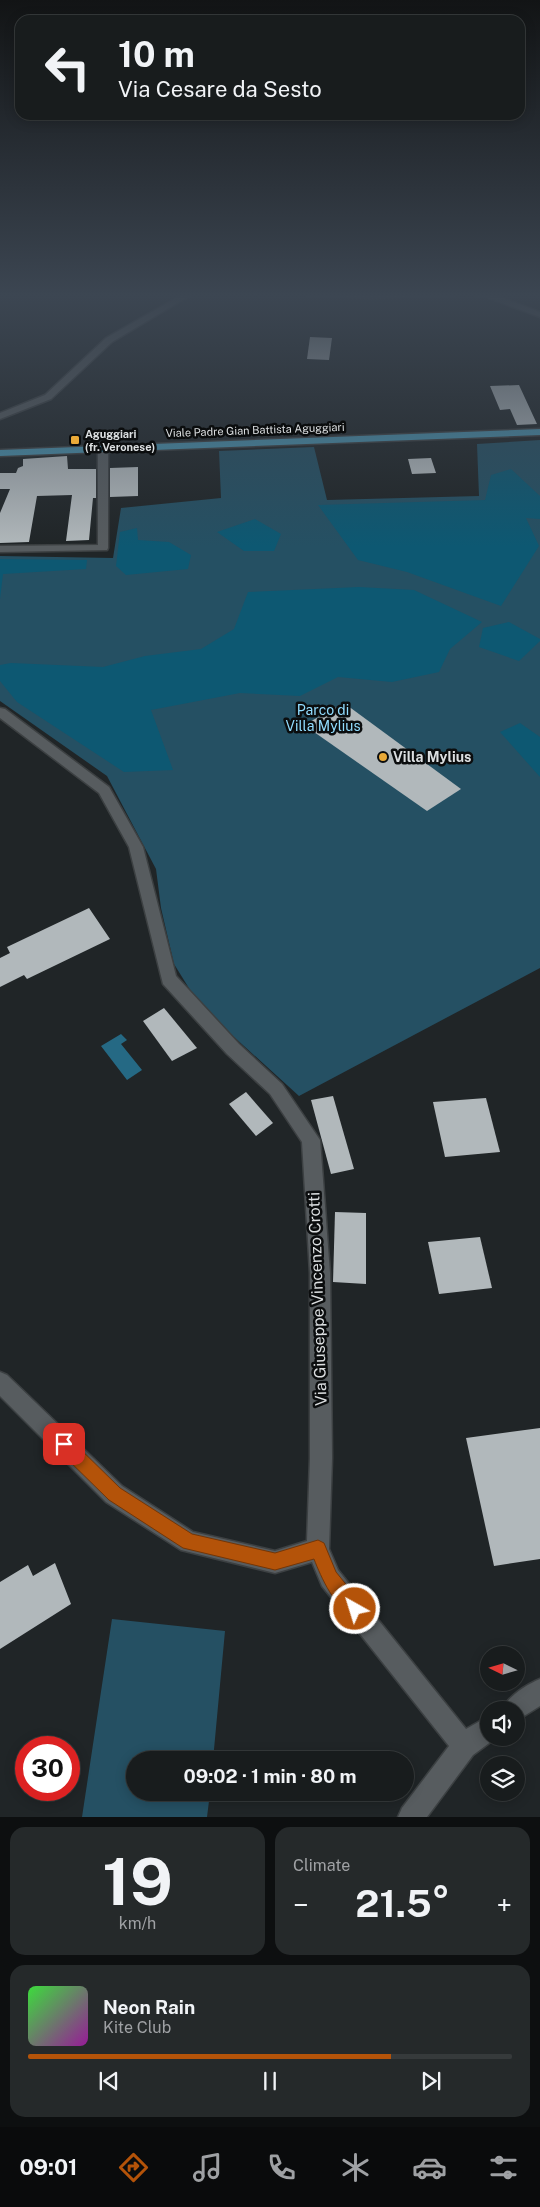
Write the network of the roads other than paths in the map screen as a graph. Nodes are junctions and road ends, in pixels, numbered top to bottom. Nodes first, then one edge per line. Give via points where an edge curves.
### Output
1 (69, 378) edge
2 (0, 416) edge
3 (540, 432) edge
4 (103, 448) junction
5 (0, 452) edge
6 (0, 549) edge
7 (0, 712) edge
8 (0, 1382) edge
9 (318, 1549) junction
10 (540, 1690) edge
11 (525, 1702) edge
12 (480, 1734) edge
13 (464, 1746) junction
14 (412, 1817) edge

1 - 2 street via 48,397
3 - 4 main road, Viale Padre Gian Battista Aguggiari
4 - 5 main road, Viale Padre Gian Battista Aguggiari
4 - 6 street via 103,548
7 - 9 street, Via Giuseppe Vincenzo Crotti via 104,790 136,847 169,979 276,1089 311,1140 320,1272
8 - 9 street via 114,1494 189,1542 275,1562
9 - 13 street, Via Giuseppe Vincenzo Crotti via 330,1578
10 - 11 street
12 - 13 street
13 - 14 street

